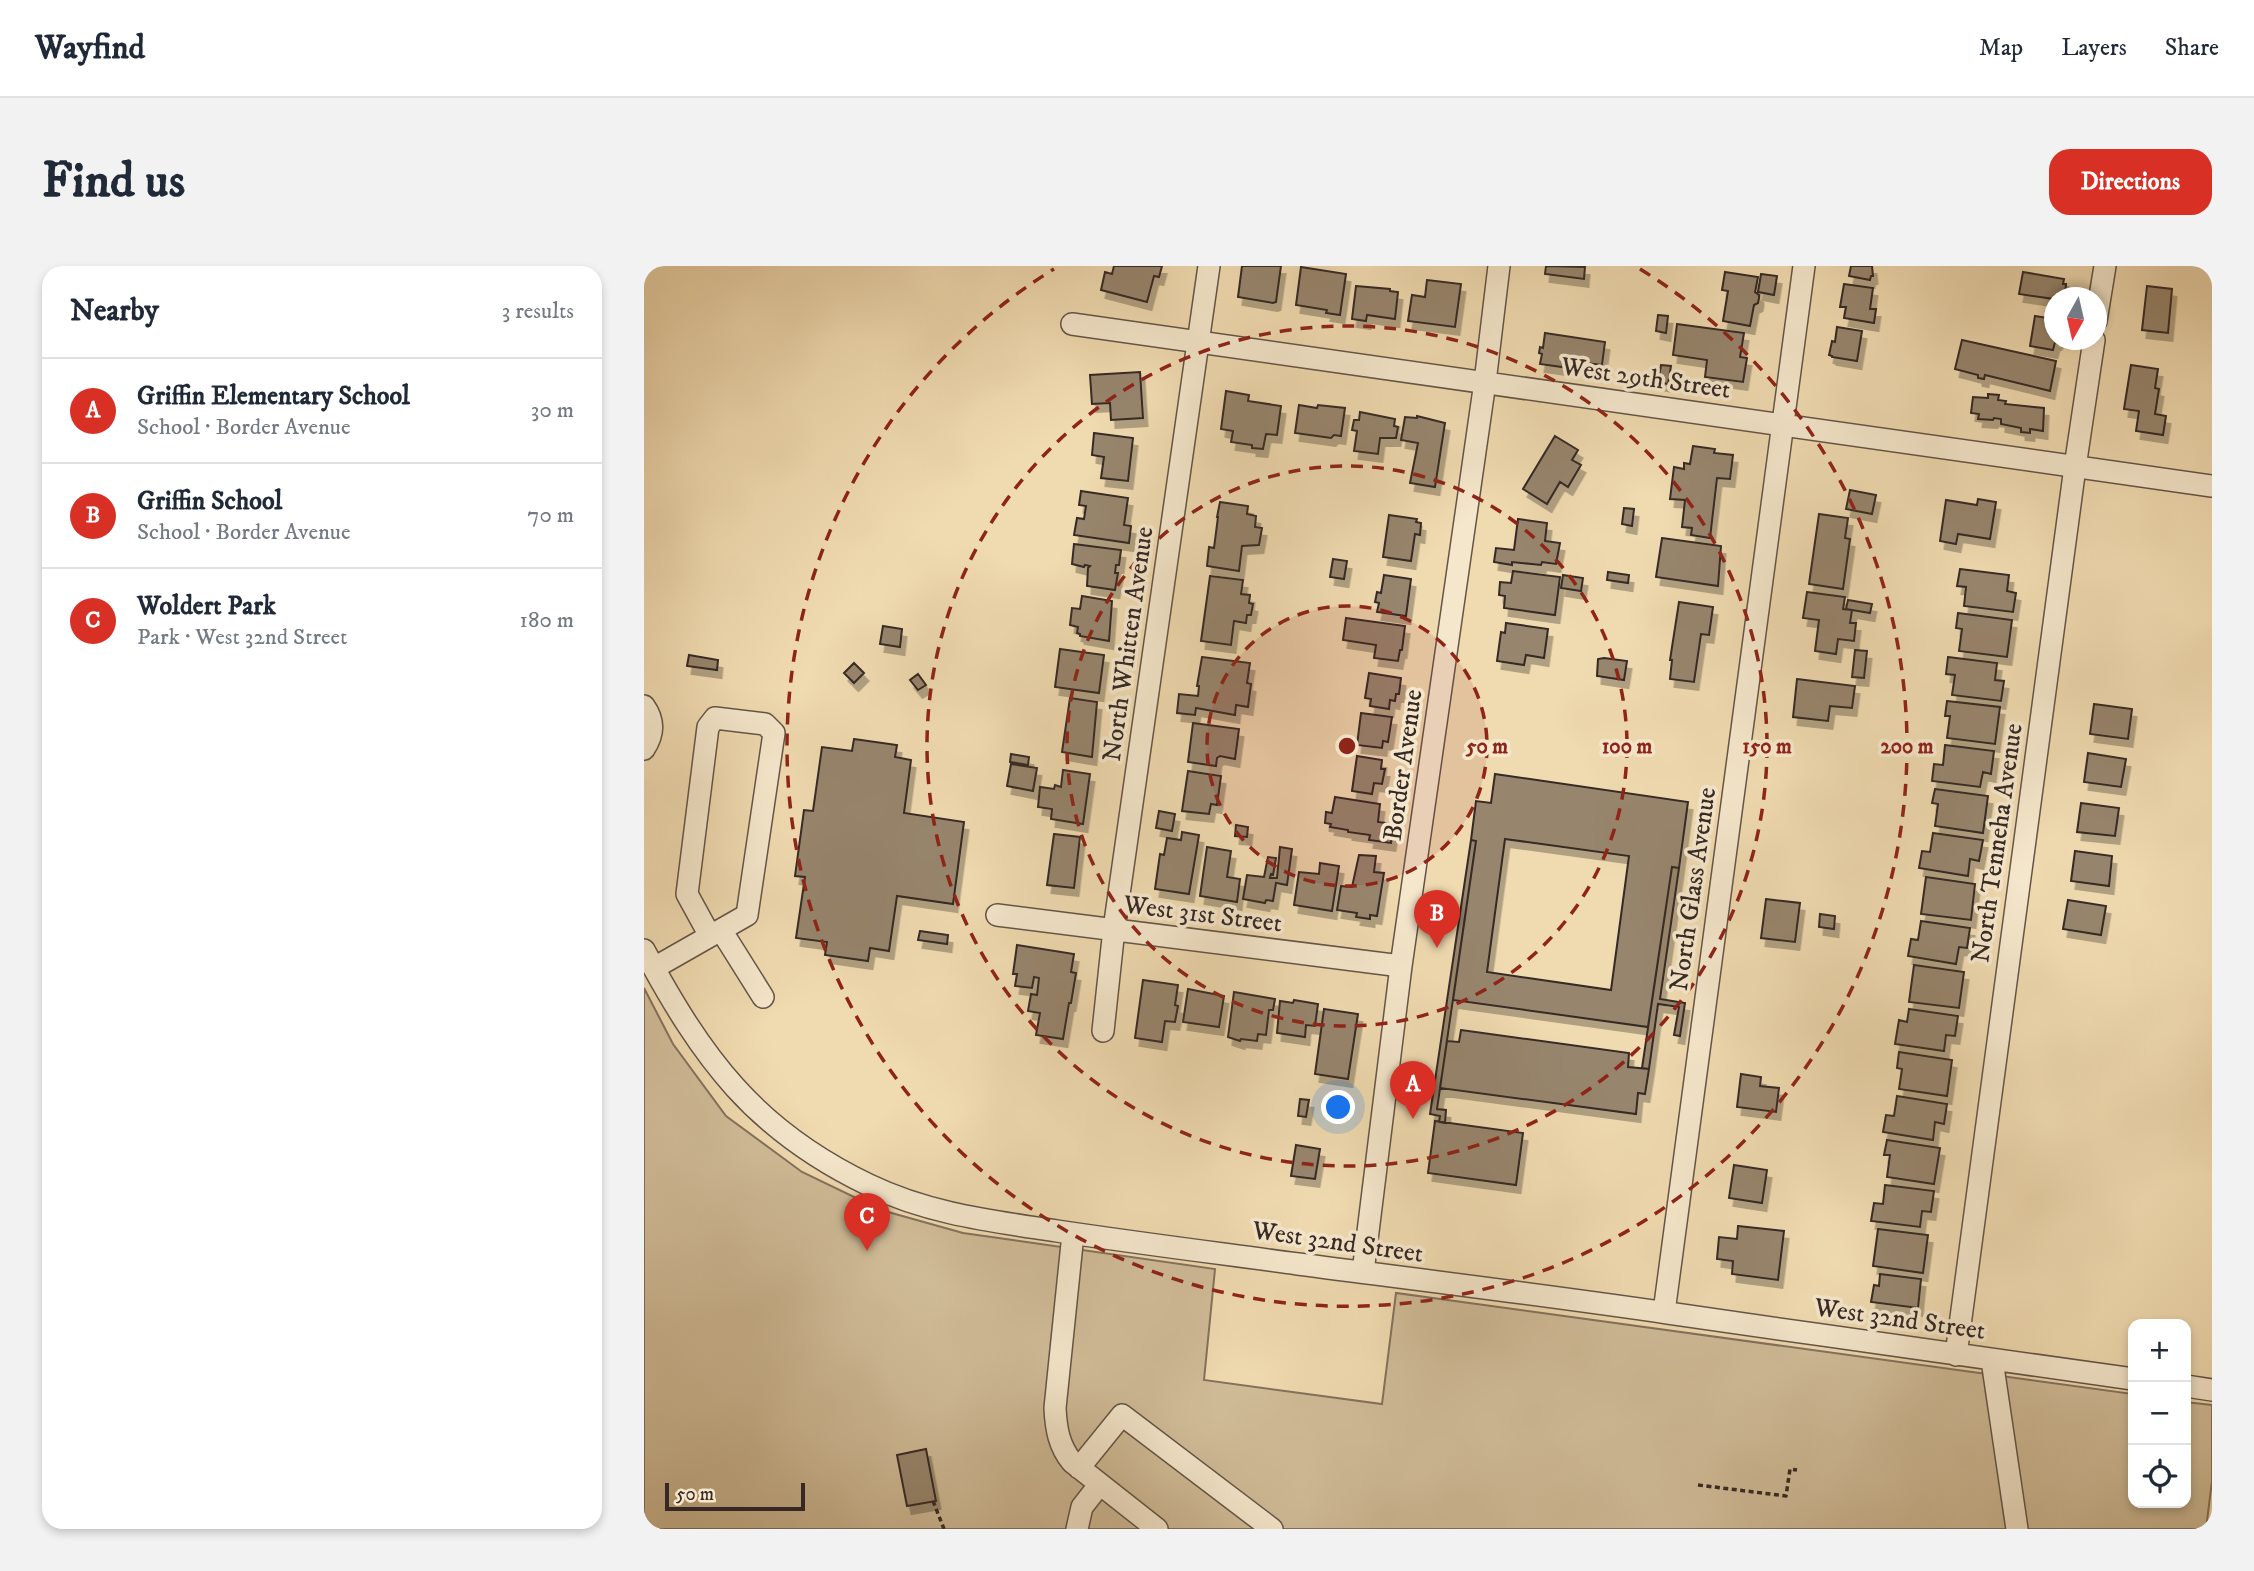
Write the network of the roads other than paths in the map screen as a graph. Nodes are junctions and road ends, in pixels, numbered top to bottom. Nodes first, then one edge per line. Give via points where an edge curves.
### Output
1 (1209, 266) edge
2 (1499, 266) edge
3 (1804, 266) edge
4 (2105, 266) edge
5 (2102, 287) edge
6 (1072, 324) dead end
7 (1199, 341) junction
8 (2093, 350) edge
9 (1485, 382) junction
10 (1782, 426) junction
11 (2075, 467) junction
12 (2212, 486) edge
13 (644, 706) edge
14 (644, 749) edge
15 (998, 915) dead end
16 (1114, 929) junction
17 (715, 933) junction
18 (649, 959) edge
19 (1401, 966) junction
20 (763, 997) dead end
21 (1103, 1031) dead end
22 (1073, 1234) junction
23 (1363, 1272) junction
24 (1664, 1312) junction
25 (1956, 1355) junction
26 (1992, 1360) junction
27 (2128, 1378) edge
28 (2191, 1387) edge
29 (2212, 1390) edge
30 (1079, 1468) junction
31 (1100, 1484) junction
32 (1077, 1529) edge
33 (1157, 1529) edge
34 (1272, 1529) edge
35 (2017, 1529) edge

1 - 7 street, North Whitten Avenue
2 - 9 street, Border Avenue
3 - 10 street, North Glass Avenue
4 - 5 street
6 - 7 street, West 29th Street
7 - 9 street, West 29th Street
7 - 16 street, North Whitten Avenue
8 - 11 street, North Tenneha Avenue
9 - 10 street, West 29th Street
9 - 19 street, Border Avenue
10 - 11 street, West 29th Street
10 - 24 street, North Glass Avenue
11 - 12 street, West 29th Street
11 - 25 street, North Tenneha Avenue
13 - 14 street via 652,725
15 - 16 street, West 31st Street
16 - 19 street, West 31st Street
16 - 21 street, North Whitten Avenue
17 - 17 street via 747,915 774,733 765,724 716,718 708,727 687,894
17 - 18 street
17 - 20 street
18 - 22 street, West 32nd Street via 691,1033 722,1074 752,1107 809,1152 914,1204
19 - 23 street, Border Avenue
22 - 23 street, West 32nd Street
22 - 30 street via 1055,1415 1061,1443
23 - 24 street, West 32nd Street
24 - 25 street, West 32nd Street
25 - 26 street, West 32nd Street
26 - 27 street, West 32nd Street
26 - 35 street
28 - 29 street
30 - 31 street
30 - 34 street via 1122,1415
31 - 32 street via 1082,1507
31 - 33 street

